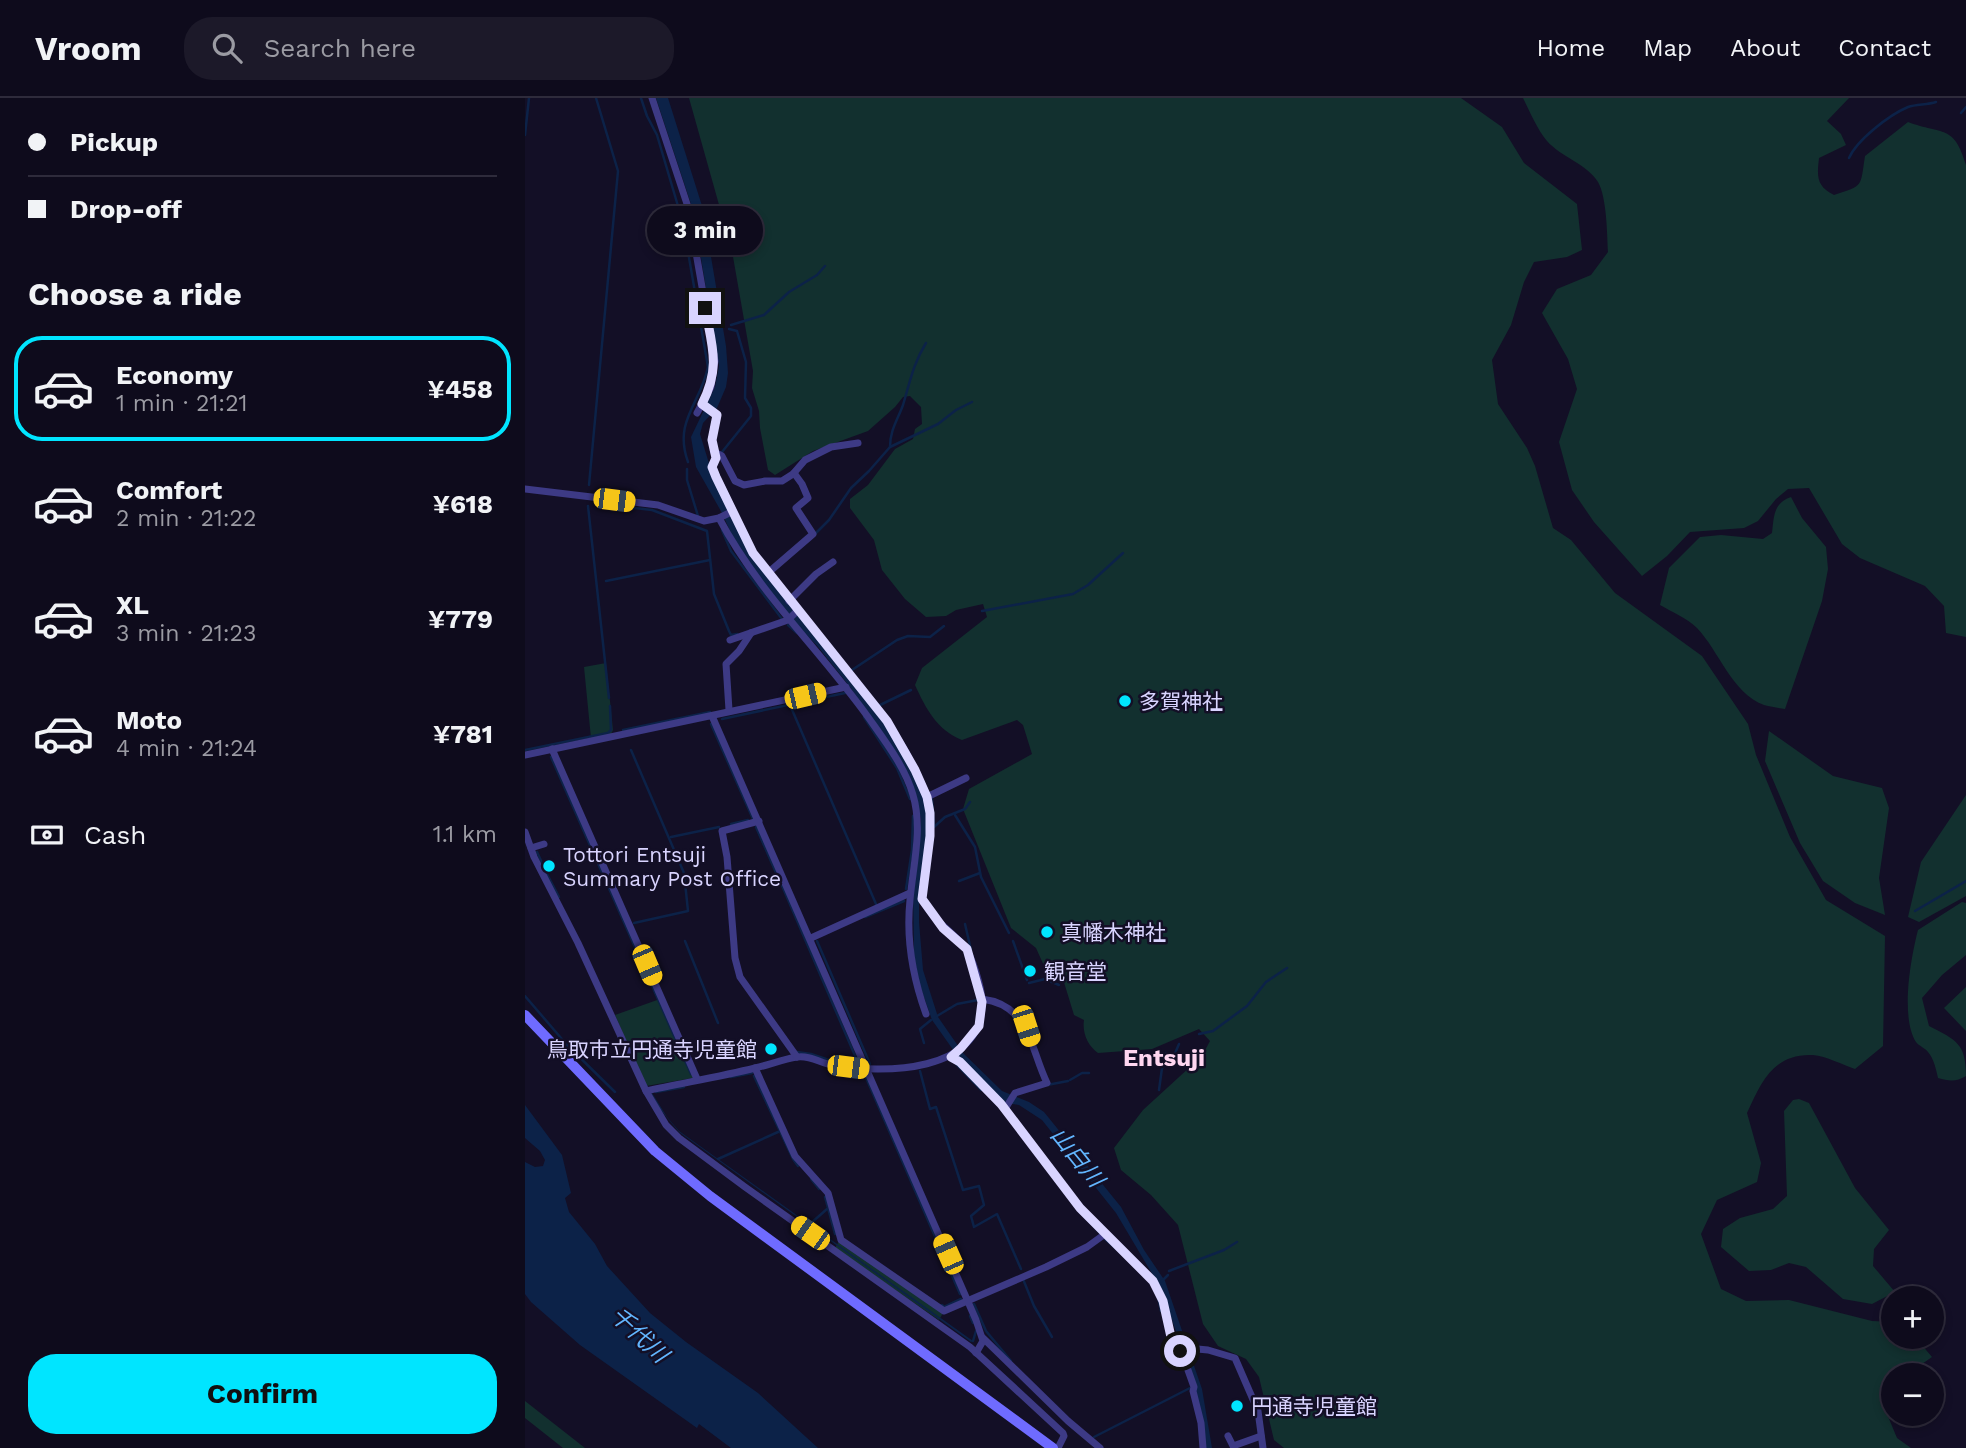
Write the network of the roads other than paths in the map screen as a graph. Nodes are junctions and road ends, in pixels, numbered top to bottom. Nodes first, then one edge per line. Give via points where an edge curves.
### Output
1 (652, 98) edge
2 (702, 404) junction
3 (697, 414) dead end
4 (858, 443) dead end
5 (714, 452) junction
6 (794, 473) junction
7 (525, 489) edge
8 (733, 511) junction
9 (719, 518) junction
10 (833, 562) dead end
11 (769, 572) junction
12 (789, 601) junction
13 (797, 611) junction
14 (788, 620) junction
15 (751, 634) junction
16 (730, 640) dead end
17 (846, 687) junction
18 (729, 710) junction
19 (712, 716) junction
20 (552, 749) junction
21 (525, 755) edge
22 (966, 778) dead end
23 (927, 797) junction
24 (759, 821) junction
25 (525, 832) edge
26 (544, 844) dead end
27 (531, 848) junction
28 (910, 893) junction
29 (811, 938) junction
30 (982, 999) junction
31 (926, 1014) dead end
32 (525, 1015) edge
33 (797, 1056) junction
34 (952, 1056) junction
35 (755, 1068) junction
36 (867, 1070) junction
37 (697, 1079) junction
38 (646, 1091) junction
39 (1005, 1109) junction
40 (1105, 1234) junction
41 (968, 1301) junction
42 (983, 1338) junction
43 (1178, 1347) junction
44 (976, 1353) junction
45 (1228, 1436) dead end
46 (1261, 1436) junction
47 (1055, 1448) edge
48 (1100, 1448) edge
49 (1203, 1448) edge
50 (1263, 1448) edge

1 - 2 street via 688,206 715,362 711,387
2 - 3 street
2 - 5 street via 717,415
4 - 6 street via 831,447 805,460
5 - 6 street via 722,456 739,484 782,481
5 - 8 street via 712,467
6 - 11 street via 808,499 796,508 813,534
7 - 9 street via 658,505 704,522
8 - 9 street
8 - 11 street via 753,553
9 - 14 street via 742,559
10 - 12 street
11 - 12 street
12 - 13 street
13 - 14 street
13 - 23 street via 887,721
14 - 15 street
14 - 17 street
15 - 16 street
15 - 18 street via 726,664
17 - 18 street
17 - 28 street via 895,756 912,792 918,827
18 - 19 street
19 - 20 street
19 - 24 street
20 - 21 street
20 - 37 street
22 - 23 street
23 - 30 street via 930,836 922,899 943,928 967,949
24 - 29 street
24 - 33 street via 722,831 735,958 743,984
25 - 27 street
26 - 27 street
27 - 38 street
28 - 29 street
28 - 31 street via 911,956
29 - 36 street
30 - 34 street via 979,1026
30 - 39 street via 996,1002 1026,1026 1047,1083 1015,1093
32 - 47 main road via 655,1151 710,1196
33 - 35 street
33 - 36 street
34 - 36 street
34 - 39 street
35 - 37 street
35 - 41 street via 795,1156 828,1193 841,1240 940,1310
36 - 41 street
37 - 38 street
38 - 44 street via 679,1138
39 - 40 street
40 - 41 street via 1077,1252
40 - 43 street via 1158,1289
41 - 42 street
42 - 44 street
42 - 48 street
43 - 46 street via 1235,1357 1258,1411
43 - 49 street via 1194,1387
44 - 47 street via 1063,1433
45 - 46 street via 1233,1447
46 - 50 street

